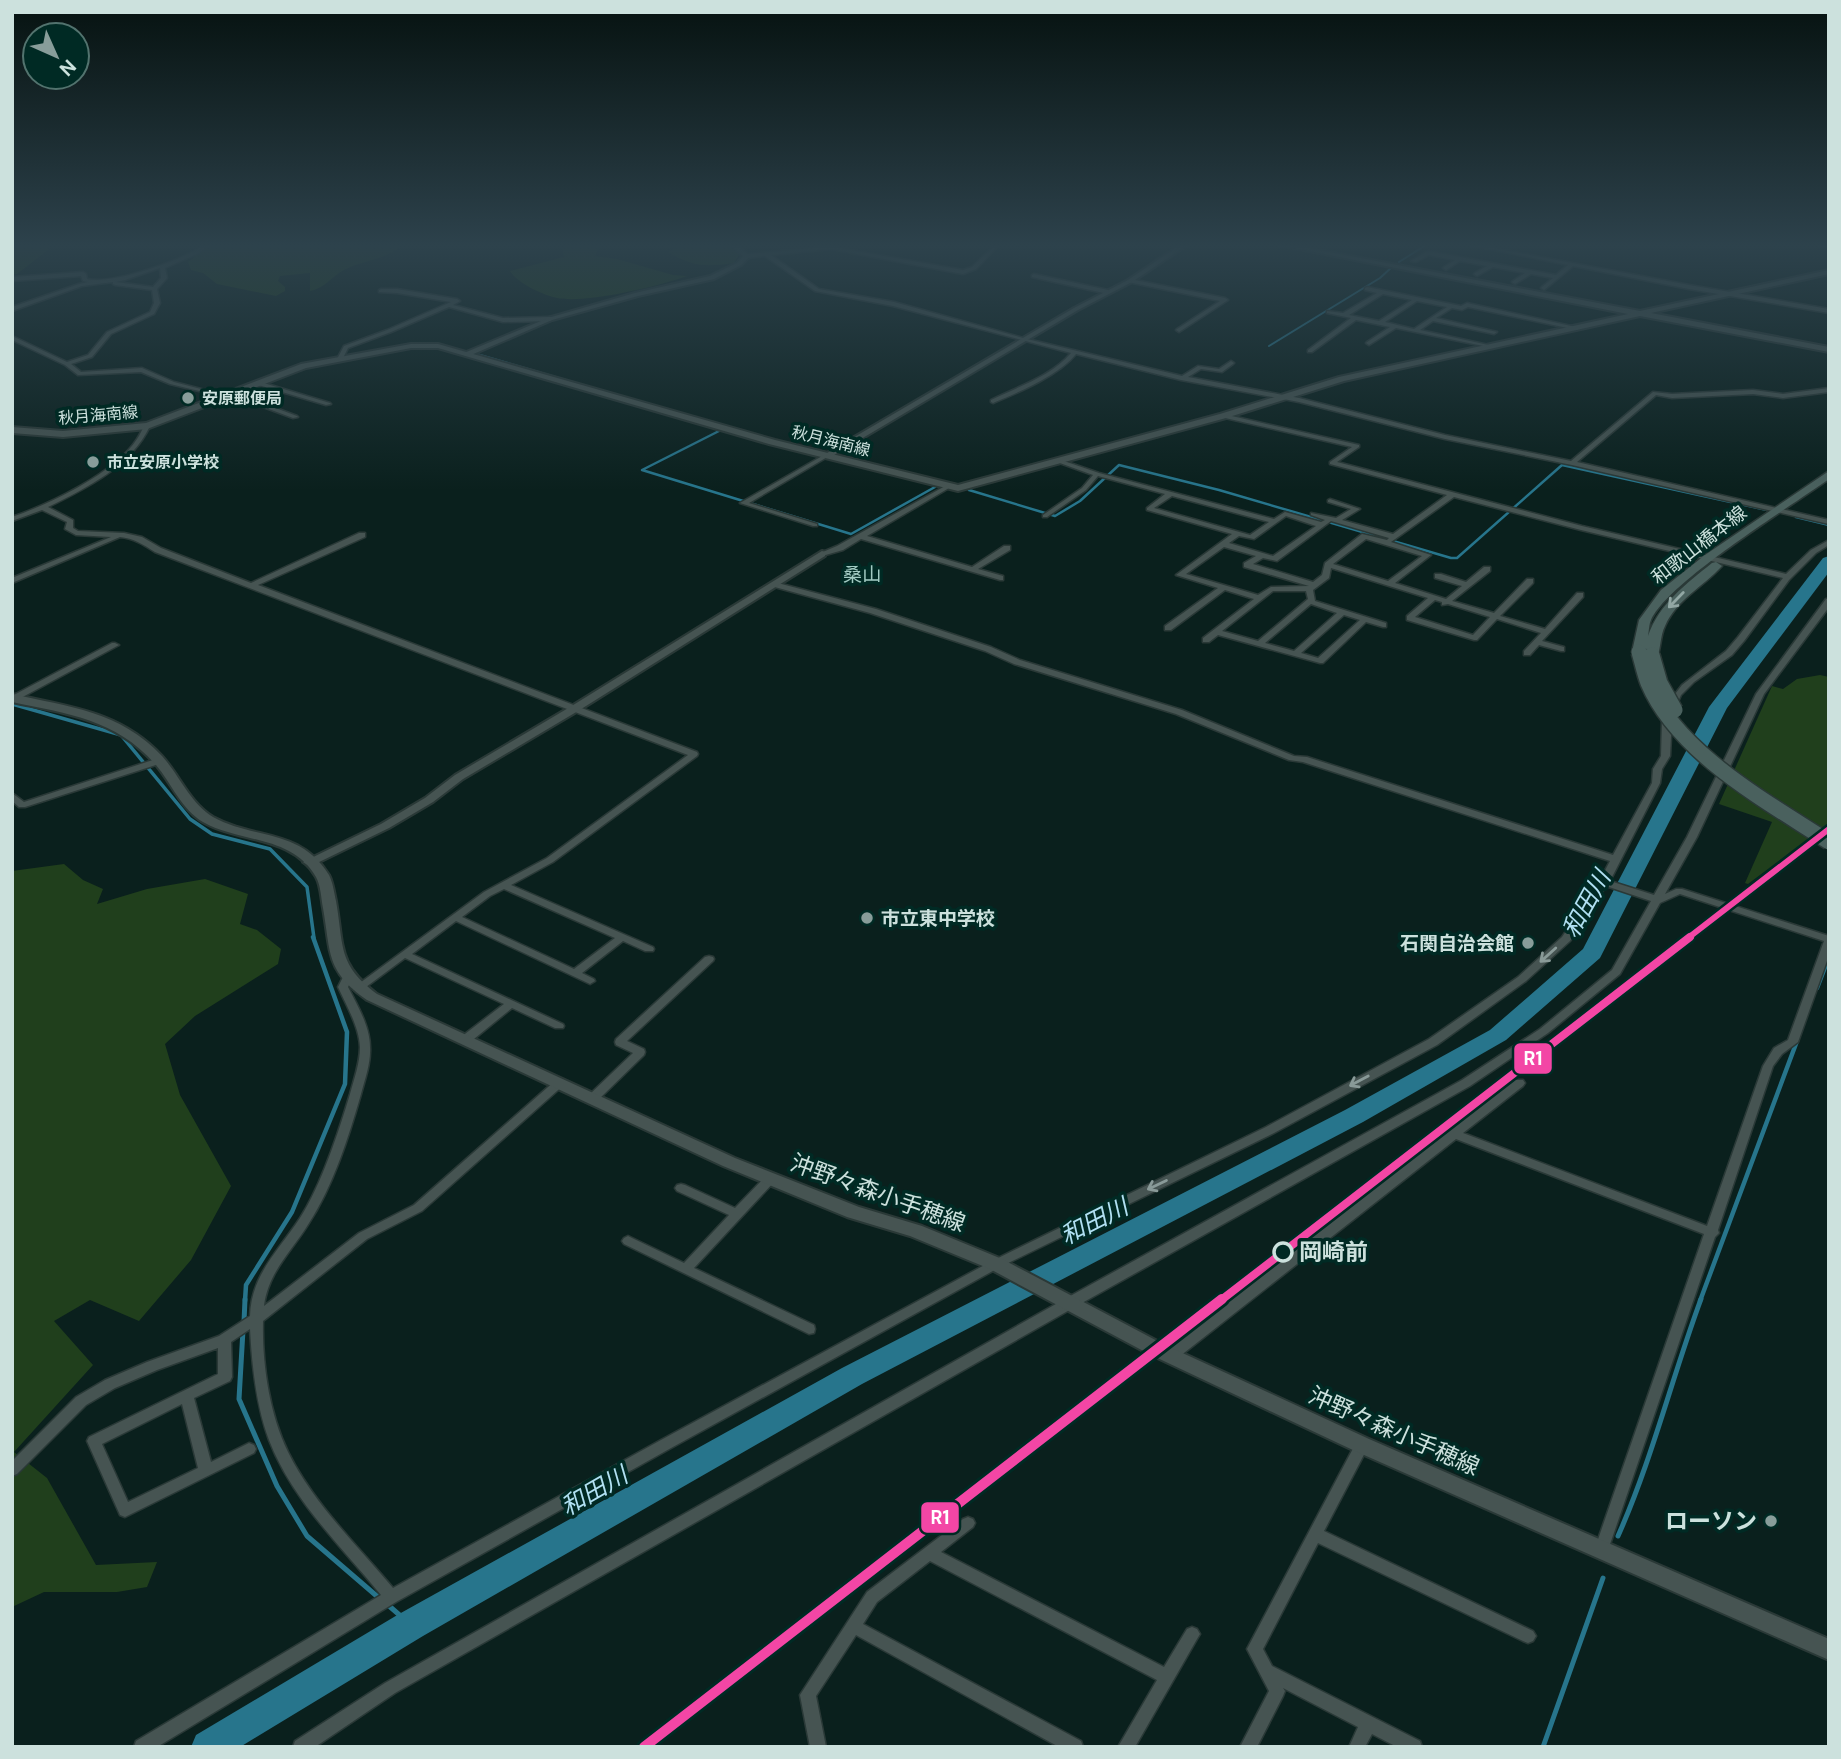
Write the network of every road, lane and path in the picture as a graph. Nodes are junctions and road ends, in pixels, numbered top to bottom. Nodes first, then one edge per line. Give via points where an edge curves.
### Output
1 (121, 327) edge
2 (395, 327) edge
3 (530, 327) edge
4 (978, 327) edge
5 (1047, 327) edge
6 (1183, 327) edge
7 (1343, 327) edge
8 (1393, 327) edge
9 (1401, 327) edge
10 (1420, 327) edge
11 (1470, 327) edge
12 (1573, 327) edge
13 (1581, 327) edge
14 (1721, 327) edge
15 (1577, 328) junction
16 (1179, 330) dead end
17 (1416, 330) junction
18 (1494, 332) dead end
19 (12, 338) edge
20 (1025, 340) junction
21 (1369, 344) dead end
22 (1490, 346) junction
23 (1829, 348) edge
24 (1310, 351) dead end
25 (1075, 352) junction
26 (468, 353) junction
27 (340, 359) junction
28 (1231, 363) dead end
29 (67, 364) junction
30 (1183, 378) junction
31 (257, 383) junction
32 (1829, 390) edge
33 (226, 395) junction
34 (1283, 398) junction
35 (993, 401) dead end
36 (328, 404) dead end
37 (1223, 416) junction
38 (295, 417) dead end
39 (147, 426) junction
40 (12, 430) edge
41 (826, 456) junction
42 (1059, 461) junction
43 (1572, 463) junction
44 (1097, 474) junction
45 (1829, 474) edge
46 (1829, 486) edge
47 (947, 487) junction
48 (1170, 494) junction
49 (1452, 495) junction
50 (1330, 501) dead end
51 (44, 508) junction
52 (1784, 511) junction
53 (1313, 514) dead end
54 (1045, 516) dead end
55 (12, 519) edge
56 (1275, 520) junction
57 (1333, 520) junction
58 (1829, 522) edge
59 (815, 525) dead end
60 (1322, 525) junction
61 (1237, 534) junction
62 (120, 535) junction
63 (362, 535) dead end
64 (860, 536) junction
65 (1391, 540) junction
66 (1829, 542) edge
67 (1223, 544) junction
68 (1007, 548) dead end
69 (822, 554) joint
70 (1262, 555) junction
71 (1709, 558) junction
72 (1723, 561) junction
73 (1328, 565) junction
74 (1487, 569) dead end
75 (972, 570) junction
76 (1438, 576) dead end
77 (1789, 577) junction
78 (1000, 578) dead end
79 (12, 581) edge
80 (1530, 581) dead end
81 (252, 584) junction
82 (774, 584) junction
83 (1390, 584) junction
84 (1467, 584) junction
85 (1312, 587) junction
86 (1223, 588) junction
87 (1580, 594) dead end
88 (1259, 598) junction
89 (1432, 599) junction
90 (1311, 600) junction
91 (1829, 601) edge
92 (1445, 603) junction
93 (1342, 612) junction
94 (1495, 617) junction
95 (1365, 619) junction
96 (1383, 625) dead end
97 (1168, 628) dead end
98 (1217, 632) junction
99 (1546, 632) junction
100 (1206, 640) dead end
101 (1537, 642) junction
102 (1259, 644) junction
103 (115, 645) dead end
104 (1561, 649) dead end
105 (1527, 653) dead end
106 (1645, 653) junction
107 (1296, 654) junction
108 (13, 698) edge
109 (574, 709) junction
110 (159, 761) junction
111 (12, 796) edge
112 (1829, 832) edge
113 (1829, 842) edge
114 (1615, 859) junction
115 (309, 862) junction
116 (1604, 882) junction
117 (503, 885) junction
118 (1659, 900) junction
119 (455, 917) junction
120 (622, 937) junction
121 (1829, 939) edge
122 (649, 950) dead end
123 (404, 954) junction
124 (709, 959) dead end
125 (575, 974) junction
126 (590, 981) dead end
127 (353, 984) junction
128 (511, 1004) junction
129 (559, 1027) dead end
130 (465, 1040) junction
131 (560, 1083) junction
132 (1519, 1083) dead end
133 (593, 1098) junction
134 (1455, 1134) junction
135 (770, 1179) junction
136 (681, 1188) dead end
137 (737, 1214) junction
138 (1713, 1233) junction
139 (628, 1241) dead end
140 (1000, 1267) junction
141 (685, 1269) junction
142 (1064, 1302) junction
143 (257, 1318) junction
144 (809, 1329) dead end
145 (224, 1340) junction
146 (1170, 1356) junction
147 (187, 1395) junction
148 (1362, 1445) junction
149 (249, 1449) dead end
150 (12, 1470) edge
151 (206, 1471) junction
152 (968, 1523) dead end
153 (1315, 1534) junction
154 (1601, 1552) junction
155 (929, 1553) junction
156 (391, 1597) junction
157 (853, 1626) junction
158 (1192, 1634) dead end
159 (1528, 1636) dead end
160 (1829, 1650) edge
161 (1268, 1672) junction
162 (1167, 1677) junction
163 (1368, 1724) junction
164 (821, 1745) edge
165 (142, 1747) edge
166 (301, 1747) edge
167 (1076, 1747) edge
168 (1126, 1747) edge
169 (1248, 1747) edge
170 (1357, 1747) edge
171 (1414, 1747) edge

1 - 29 street via 108,333 90,356
2 - 27 street via 346,347
3 - 26 street
4 - 20 street
5 - 20 street
6 - 16 street
7 - 24 street
8 - 21 street
9 - 17 street
10 - 17 street
11 - 18 street
12 - 15 street
13 - 15 main road, 秋月海南線
14 - 23 main road, 秋月海南線
15 - 22 main road, 秋月海南線
17 - 22 street
19 - 29 street
20 - 25 street
20 - 41 street
22 - 34 main road, 秋月海南線 via 1342,379
25 - 30 street
25 - 35 street
26 - 27 main road, 秋月海南線 via 425,345
26 - 41 main road, 秋月海南線
27 - 31 main road, 秋月海南線
28 - 30 street via 1220,371 1200,367
29 - 33 street via 80,374 149,371 172,383
30 - 34 street
31 - 33 main road, 秋月海南線
31 - 36 street
32 - 43 street via 1783,396 1655,393
33 - 38 street
33 - 39 main road, 秋月海南線
34 - 37 main road, 秋月海南線
34 - 43 street
37 - 42 main road, 秋月海南線
37 - 49 street via 1357,446 1332,463
39 - 40 main road, 秋月海南線 via 63,435
39 - 51 street via 129,451 91,483
41 - 47 main road, 秋月海南線
41 - 59 street via 743,503
42 - 44 street
42 - 47 main road, 秋月海南線 via 970,486
43 - 52 street
44 - 48 street
44 - 54 street via 1084,489
45 - 52 main road, 和歌山橋本線
46 - 52 main road, 和歌山橋本線
47 - 64 street
48 - 56 street
48 - 61 street via 1149,509
49 - 65 street
49 - 71 street
50 - 57 street via 1357,509
51 - 55 street
51 - 62 street via 65,516 71,521 69,530 76,533
52 - 58 street
52 - 71 main road, 和歌山橋本線
52 - 72 main road, 和歌山橋本線
53 - 57 street
56 - 60 street via 1285,513
56 - 61 street via 1251,537
57 - 60 street
57 - 65 street
60 - 70 street via 1274,559
61 - 67 street
62 - 79 street
62 - 81 street
63 - 81 street
64 - 69 street
64 - 75 street
65 - 73 street via 1365,536
65 - 83 street via 1427,555
66 - 77 street
67 - 70 street
67 - 86 street via 1180,575
68 - 75 street
69 - 82 street
70 - 85 street via 1247,565
71 - 72 street
71 - 106 main road, 和歌山橋本線 via 1649,612 1642,629
72 - 77 street
72 -> 106 main road, 和歌山橋本線 via 1684,592 1662,617
73 - 83 street
73 - 85 street via 1325,576
74 - 84 street
75 - 78 street
76 - 84 street
77 - 114 street via 1730,653 1676,696 1664,732 1665,758 1658,766 1656,783
80 - 94 street
81 - 109 street
82 - 109 street
82 - 114 street via 886,615 1179,712 1292,758
83 - 89 street
84 - 92 street
85 - 88 street via 1275,588
85 - 90 street
86 - 88 street
86 - 97 street
87 - 99 street
88 - 98 street
89 - 92 street
89 - 94 street via 1410,618 1474,638
90 - 93 street
90 - 102 street
91 - 118 street via 1760,694
92 - 94 street
93 - 95 street
93 - 107 street
94 - 99 street
95 - 96 street
95 - 107 street via 1321,661
98 - 100 street
98 - 102 street
99 - 101 street
101 - 104 street
101 - 105 street
102 - 107 street
103 - 108 street
106 - 112 main road, bridge via 1667,698 1692,730 1737,769
106 - 113 main road, 和歌山橋本線, bridge via 1644,677 1679,730 1730,774
108 - 110 main road via 122,726
109 - 115 street via 396,820
109 - 117 street via 694,754 550,860
110 - 111 street via 22,805
110 - 115 main road via 201,814 280,841
114 - 116 street
115 - 127 main road via 322,876 340,967
116 - 118 street
116 -> 140 street via 1566,939 1522,979 1433,1042
117 - 119 street
117 - 120 street
118 - 121 street via 1679,891
118 - 142 street via 1616,972 1544,1031 1466,1083
119 - 123 street
119 - 125 street
120 - 122 street
120 - 125 street
121 - 138 street via 1793,1042 1768,1066
123 - 127 street
123 - 128 street
124 - 133 street via 620,1042 640,1052
125 - 126 street
127 - 130 main road, 沖野々森小手穂線
127 - 143 street via 343,987 365,1046 361,1079 310,1212 260,1291
128 - 129 street
128 - 130 street
130 - 131 main road, 沖野々森小手穂線
131 - 133 main road, 沖野々森小手穂線
131 - 143 street via 418,1208 363,1236
132 - 134 street
133 - 135 main road, 沖野々森小手穂線
134 - 138 street
134 - 146 street
135 - 137 street
135 - 140 main road, 沖野々森小手穂線 via 916,1231
136 - 137 street
137 - 141 street
138 - 154 street
139 - 141 street
140 - 142 main road, 沖野々森小手穂線
140 - 156 street
141 - 144 street
142 - 146 main road, 沖野々森小手穂線
142 - 166 street via 390,1688
143 - 145 street
143 - 156 street via 257,1351 281,1452 301,1486
145 - 147 street via 225,1377
145 - 150 street via 152,1366 81,1401
146 - 148 main road, 沖野々森小手穂線
147 - 151 street
147 - 151 street via 94,1441 125,1511
148 - 153 street
148 - 154 main road, 沖野々森小手穂線
149 - 151 street
152 - 155 street
153 - 159 street
153 - 161 street via 1255,1649
154 - 160 main road, 沖野々森小手穂線
155 - 157 street via 872,1597
155 - 162 street
156 - 165 street
157 - 164 street via 808,1695
157 - 167 street
158 - 162 street
161 - 163 street
161 - 169 street via 1277,1691
162 - 168 street
163 - 170 street
163 - 171 street

